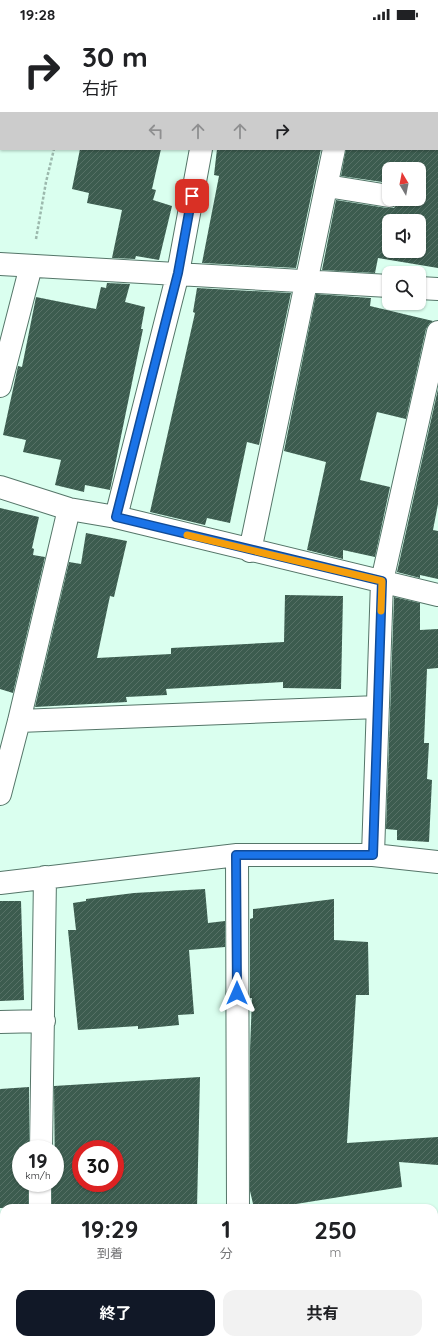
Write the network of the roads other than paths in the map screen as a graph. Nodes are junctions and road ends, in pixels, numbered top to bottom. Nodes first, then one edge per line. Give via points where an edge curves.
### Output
1 (200, 150) edge
2 (334, 150) edge
3 (327, 186) junction
4 (382, 195) edge
5 (0, 264) edge
6 (31, 266) junction
7 (178, 273) junction
8 (308, 282) junction
9 (382, 286) edge
10 (426, 288) edge
11 (438, 289) edge
12 (438, 332) edge
13 (0, 386) edge
14 (0, 487) edge
15 (69, 509) junction
16 (116, 517) junction
17 (250, 551) junction
18 (382, 581) junction
19 (438, 595) edge
20 (378, 706) junction
21 (19, 721) junction
22 (0, 794) edge
23 (236, 855) junction
24 (373, 855) junction
25 (438, 862) edge
26 (45, 877) junction
27 (0, 883) edge
28 (0, 1022) edge
29 (44, 1022) junction
30 (41, 1140) edge
31 (40, 1192) edge
32 (40, 1204) edge
33 (238, 1204) edge

1 - 7 street
2 - 3 street
3 - 4 street
3 - 8 street
5 - 6 street
6 - 7 street
6 - 13 street
7 - 8 street
7 - 16 street
8 - 9 street
8 - 17 street
10 - 11 street
12 - 18 street
14 - 15 street
15 - 16 street
15 - 21 street
16 - 17 street
17 - 18 street
18 - 19 street
18 - 20 street
20 - 21 street
20 - 24 street
21 - 22 street
23 - 24 street
23 - 26 street
23 - 33 street
24 - 25 street
26 - 27 street
26 - 29 street
28 - 29 street
29 - 30 street
31 - 32 street

